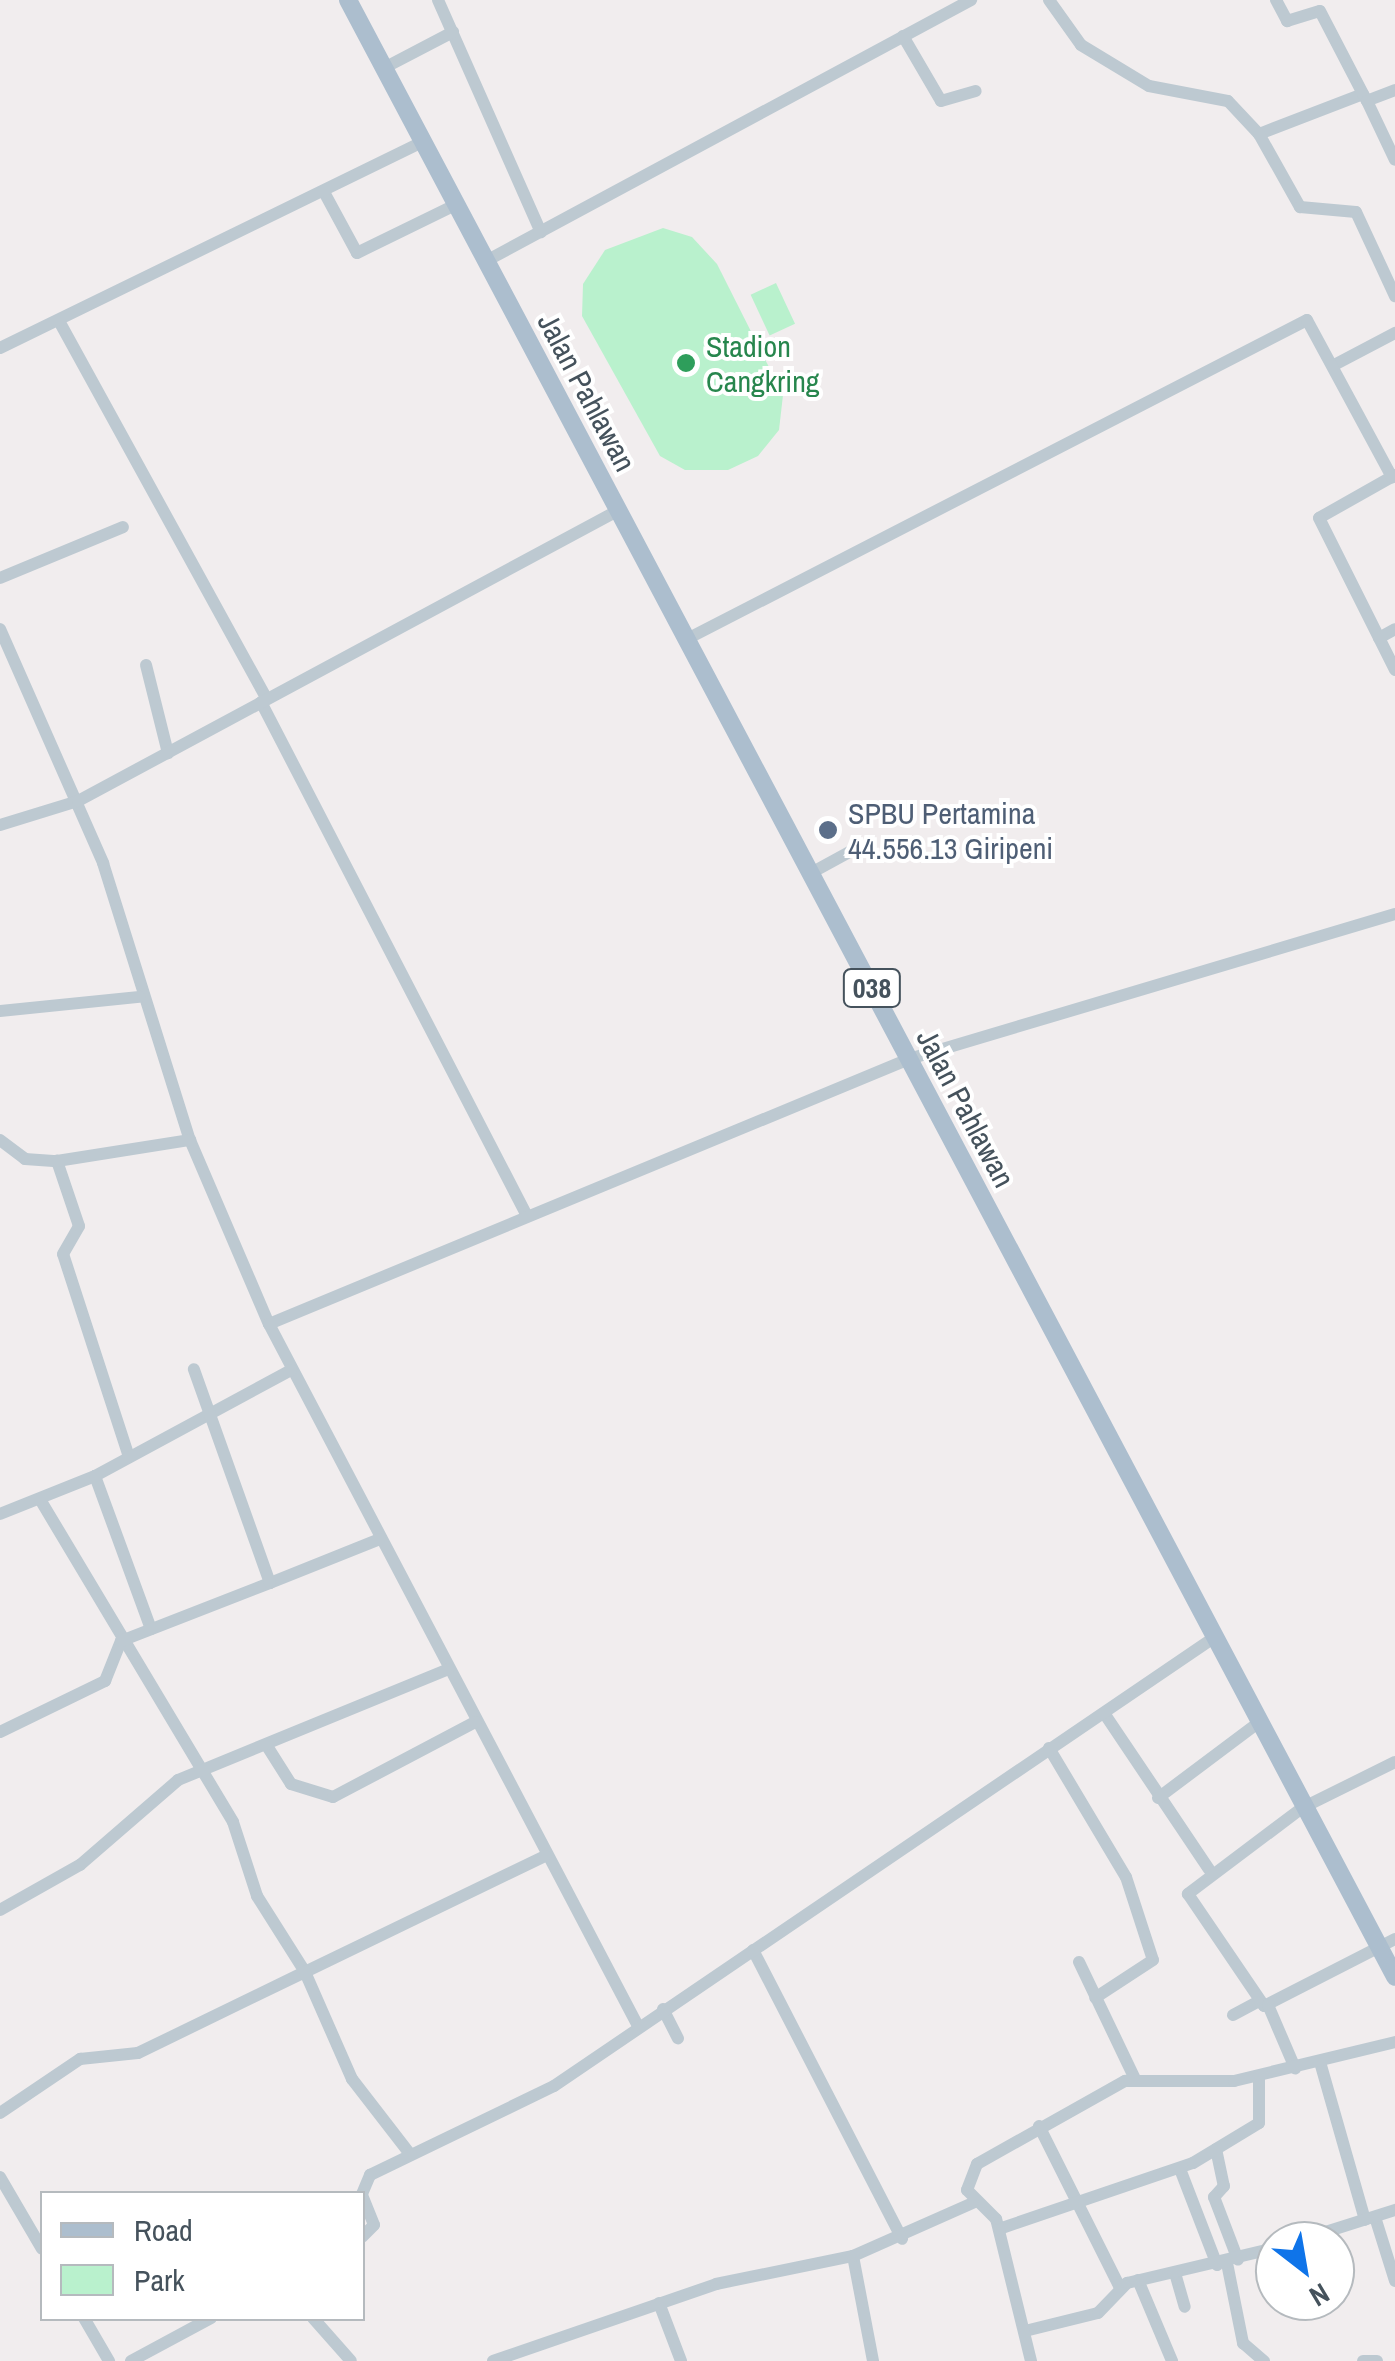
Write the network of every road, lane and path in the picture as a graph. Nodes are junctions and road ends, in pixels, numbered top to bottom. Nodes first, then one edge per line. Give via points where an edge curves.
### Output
1 (348, 0) edge
2 (438, 0) edge
3 (970, 0) edge
4 (1049, 0) edge
5 (1276, 0) edge
6 (454, 32) junction
7 (903, 36) junction
8 (384, 68) junction
9 (1395, 90) edge
10 (976, 91) dead end
11 (1365, 98) junction
12 (1259, 134) junction
13 (422, 142) junction
14 (1395, 160) edge
15 (324, 192) junction
16 (455, 206) junction
17 (541, 232) junction
18 (486, 261) junction
19 (1395, 296) edge
20 (58, 321) junction
21 (1395, 332) edge
22 (0, 348) edge
23 (1336, 364) junction
24 (1393, 476) edge
25 (619, 510) junction
26 (123, 528) dead end
27 (0, 578) edge
28 (0, 629) edge
29 (1395, 629) edge
30 (687, 638) junction
31 (1379, 638) junction
32 (146, 665) dead end
33 (1395, 670) edge
34 (264, 701) junction
35 (168, 753) junction
36 (78, 801) junction
37 (0, 824) edge
38 (855, 848) dead end
39 (811, 873) junction
40 (1394, 917) edge
41 (139, 997) junction
42 (0, 1010) edge
43 (909, 1059) junction
44 (0, 1140) edge
45 (190, 1140) junction
46 (58, 1161) junction
47 (526, 1214) junction
48 (269, 1324) junction
49 (194, 1369) dead end
50 (291, 1370) junction
51 (211, 1412) junction
52 (130, 1457) junction
53 (94, 1476) junction
54 (41, 1501) junction
55 (0, 1514) edge
56 (380, 1539) junction
57 (270, 1583) junction
58 (151, 1629) junction
59 (1214, 1637) junction
60 (122, 1641) junction
61 (448, 1669) junction
62 (1104, 1713) junction
63 (475, 1722) junction
64 (1258, 1723) junction
65 (0, 1732) edge
66 (268, 1746) junction
67 (1049, 1748) junction
68 (1395, 1762) edge
69 (198, 1772) junction
70 (1158, 1798) junction
71 (1302, 1808) junction
72 (545, 1856) junction
73 (1209, 1869) junction
74 (0, 1910) edge
75 (1388, 1943) edge
76 (753, 1950) junction
77 (1079, 1962) dead end
78 (305, 1972) junction
79 (1395, 1977) edge
80 (1095, 1998) junction
81 (1263, 2004) junction
82 (662, 2010) junction
83 (1233, 2015) dead end
84 (638, 2026) junction
85 (678, 2038) dead end
86 (1395, 2042) edge
87 (1320, 2062) junction
88 (1295, 2068) junction
89 (1259, 2076) junction
90 (1136, 2081) junction
91 (0, 2113) edge
92 (1039, 2126) junction
93 (1216, 2148) junction
94 (410, 2154) junction
95 (1180, 2169) junction
96 (0, 2178) edge
97 (363, 2191) edge
98 (365, 2202) edge
99 (975, 2202) junction
100 (1082, 2203) junction
101 (1395, 2210) edge
102 (1370, 2219) junction
103 (1355, 2224) edge
104 (999, 2229) junction
105 (365, 2234) edge
106 (902, 2239) junction
107 (40, 2246) edge
108 (1255, 2254) edge
109 (853, 2256) junction
110 (1227, 2262) junction
111 (1175, 2273) junction
112 (1138, 2280) junction
113 (1395, 2281) edge
114 (1119, 2286) junction
115 (659, 2303) junction
116 (1185, 2308) dead end
117 (86, 2321) edge
118 (205, 2321) edge
119 (315, 2321) edge
120 (1025, 2332) junction
121 (110, 2361) edge
122 (132, 2361) edge
123 (351, 2361) edge
124 (493, 2361) edge
125 (682, 2361) edge
126 (873, 2361) edge
127 (1031, 2361) edge
128 (1172, 2361) edge
129 (1264, 2361) edge
130 (1363, 2361) edge
131 (1377, 2361) edge

1 - 8 main road, Jalan Pahlawan / 038
2 - 6 street
3 - 7 street
4 - 12 street via 1081,44 1149,86 1228,101
5 - 11 street via 1288,21 1320,11
6 - 8 street
6 - 17 street
7 - 10 street via 942,102
7 - 17 street
8 - 13 main road, Jalan Pahlawan / 038
9 - 11 street
11 - 12 street
11 - 14 street
12 - 19 street via 1300,207 1356,212
13 - 15 street
13 - 16 main road, Jalan Pahlawan / 038
15 - 16 street via 356,252
15 - 20 street
16 - 18 main road, Jalan Pahlawan / 038
17 - 18 street
18 - 25 main road, Jalan Pahlawan / 038
20 - 22 street
20 - 34 street
21 - 23 street
23 - 24 street
23 - 30 street via 1312,323 1296,324
24 - 31 street via 1320,518
25 - 30 main road, Jalan Pahlawan / 038
25 - 34 street
26 - 27 street
28 - 36 street
29 - 31 street
30 - 39 main road, Jalan Pahlawan / 038
31 - 33 street
32 - 35 street
34 - 35 street
34 - 47 street
35 - 36 street
36 - 37 street
36 - 41 street
38 - 39 street
39 - 43 main road, Jalan Pahlawan / 038
40 - 43 street
41 - 42 street
41 - 45 street
43 - 47 street
43 - 59 main road, Jalan Pahlawan / 038
44 - 46 street via 25,1159
45 - 46 street
45 - 48 street
46 - 52 street via 80,1226 63,1254
47 - 48 street
48 - 50 street
49 - 51 street
50 - 51 street
50 - 56 street
51 - 52 street
51 - 57 street
52 - 53 street
53 - 54 street
53 - 58 street
54 - 55 street
54 - 60 street
56 - 57 street
56 - 61 street
57 - 58 street
58 - 60 street
59 - 62 street
59 - 64 main road, Jalan Pahlawan / 038
60 - 65 street via 106,1680
60 - 69 street
61 - 63 street
61 - 66 street
62 - 67 street
62 - 70 street
63 - 66 street via 333,1797 290,1784
63 - 72 street
64 - 70 street
64 - 71 main road, Jalan Pahlawan / 038
66 - 69 street
67 - 76 street
67 - 80 street via 1126,1877 1153,1960
68 - 71 street
69 - 74 street via 155,1796 80,1866
69 - 78 street via 233,1822 257,1896
70 - 73 street
71 - 73 street
71 - 75 main road, Jalan Pahlawan / 038
72 - 78 street
72 - 84 street
73 - 81 street via 1188,1897
75 - 79 main road, Jalan Pahlawan / 038
75 - 81 street
76 - 82 street
76 - 106 street
77 - 80 street
78 - 91 street via 138,2052 80,2059
78 - 94 street via 352,2079
80 - 90 street
81 - 83 street
81 - 88 street
82 - 84 street
82 - 85 street
84 - 94 street via 530,2101
86 - 87 street
87 - 88 street
87 - 102 street
88 - 89 street
89 - 90 street
89 - 93 street via 1259,2124
90 - 92 street
92 - 99 street via 970,2170
92 - 100 street
93 - 95 street
93 - 110 street via 1224,2186 1214,2197
94 - 97 street via 370,2175
95 - 100 street
95 - 110 street
96 - 107 street
98 - 105 street via 374,2226
99 - 104 street
99 - 106 street
100 - 104 street
100 - 114 street
101 - 102 street
102 - 103 street
102 - 113 street
104 - 120 street
106 - 109 street
108 - 110 street
109 - 115 street
109 - 126 street
110 - 111 street
110 - 129 street via 1243,2343
111 - 112 street
111 - 116 street
112 - 114 street
112 - 128 street
114 - 120 street via 1098,2314
115 - 124 street
115 - 125 street
117 - 121 street
118 - 122 street
119 - 123 street
120 - 127 street
130 - 131 street

